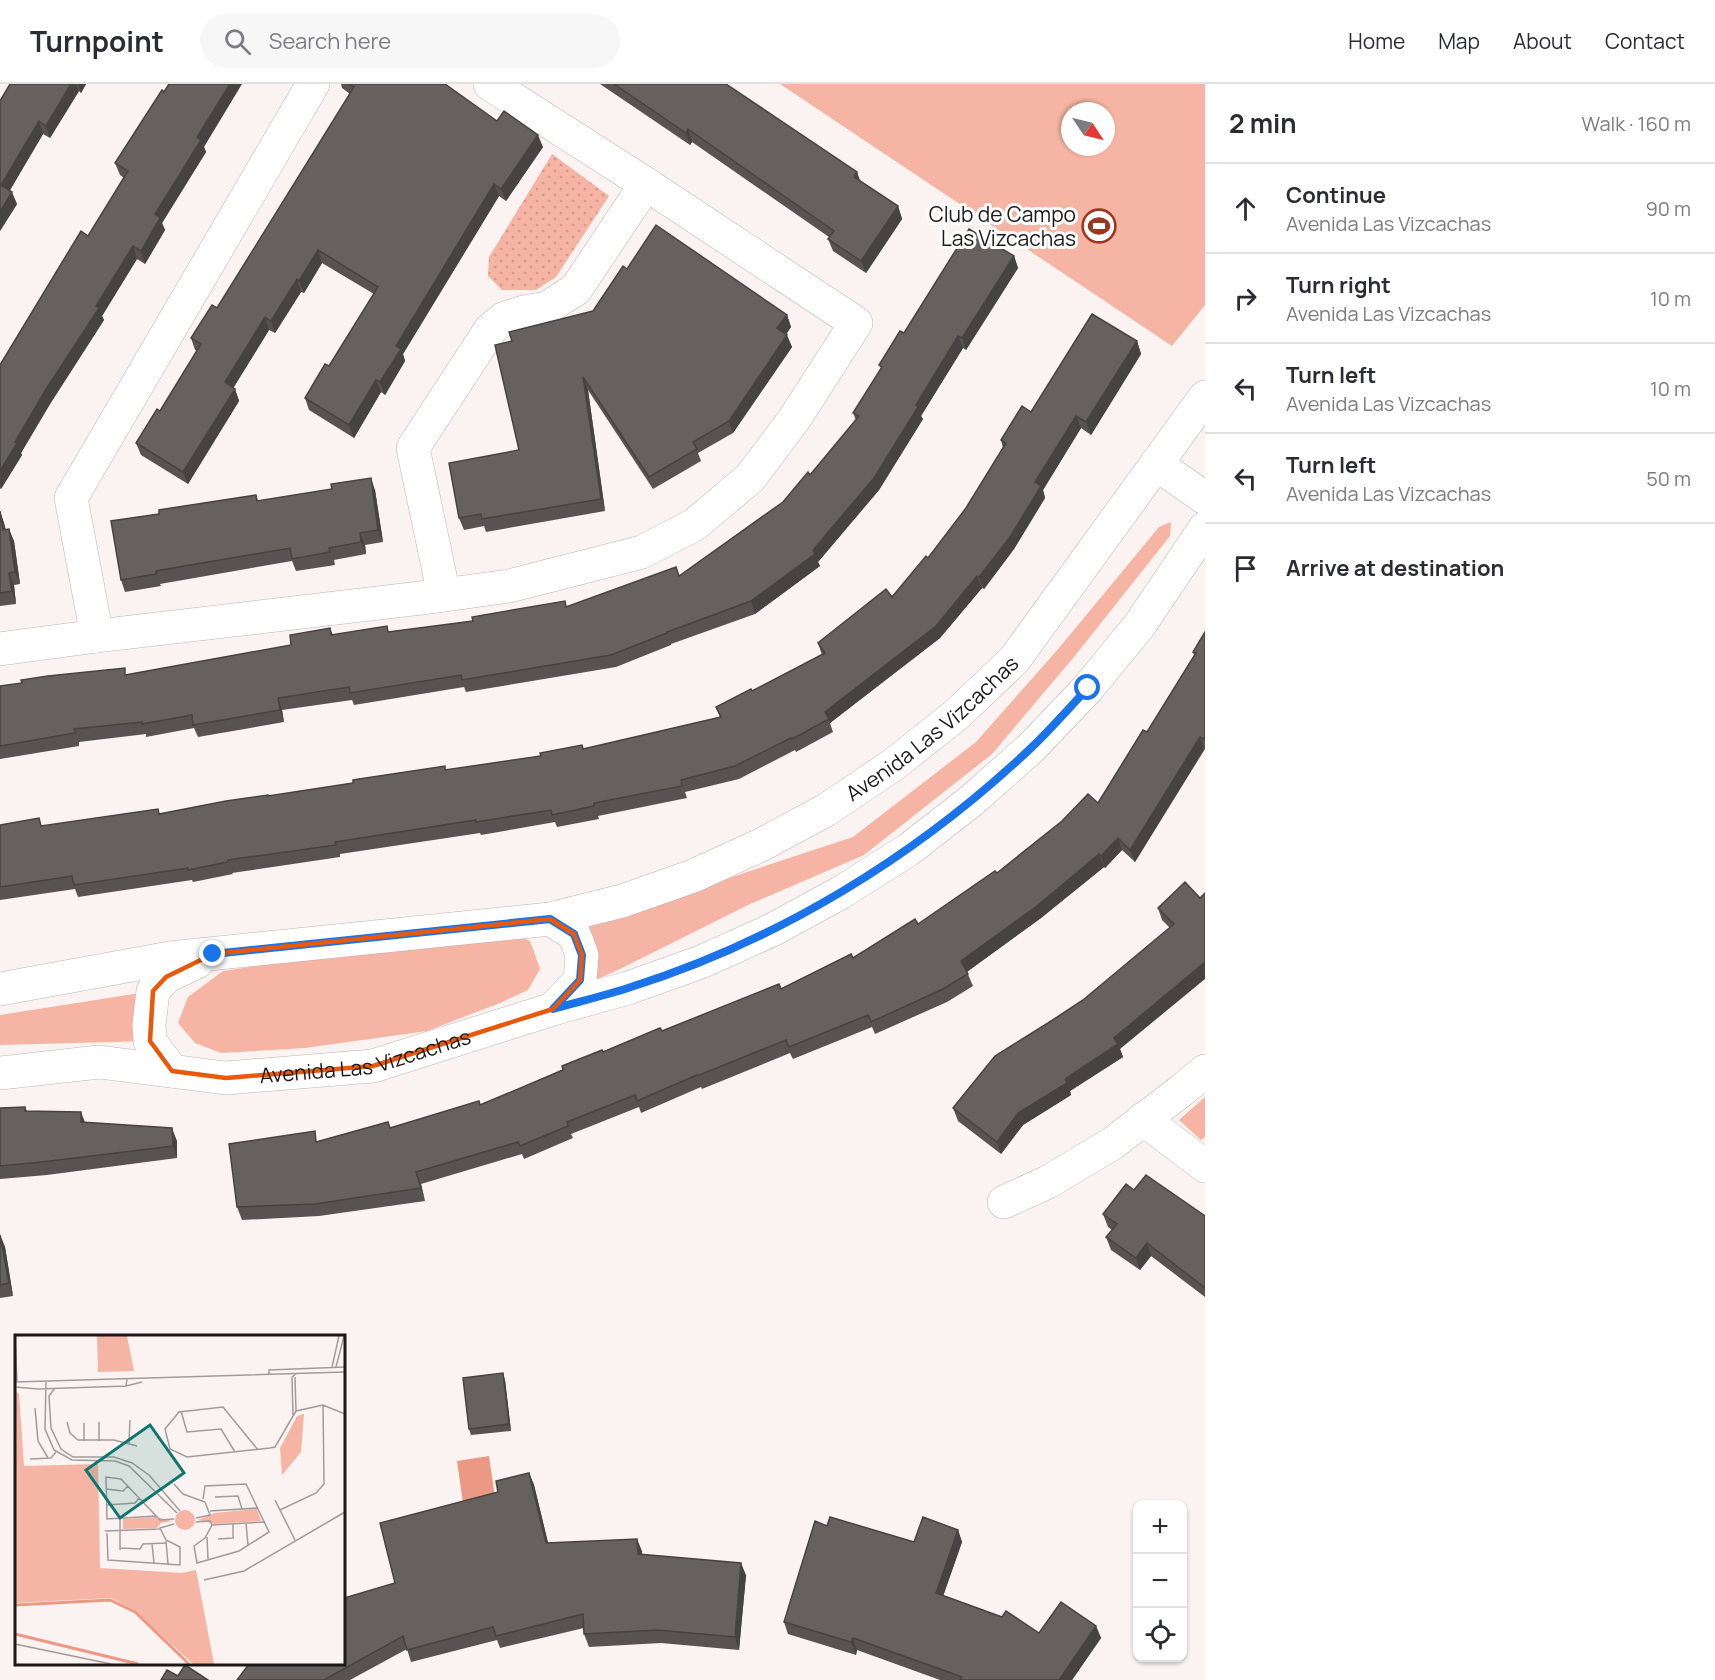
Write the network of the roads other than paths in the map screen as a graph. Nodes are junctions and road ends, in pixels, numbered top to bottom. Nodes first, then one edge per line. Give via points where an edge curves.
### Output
1 (313, 84) edge
2 (490, 84) edge
3 (646, 184) junction
4 (1205, 397) edge
5 (1156, 464) junction
6 (1205, 498) edge
7 (1205, 528) edge
8 (444, 595) junction
9 (97, 636) junction
10 (0, 649) edge
11 (550, 919) junction
12 (213, 954) junction
13 (0, 989) edge
14 (553, 1009) junction
15 (172, 1071) junction
16 (1205, 1071) edge
17 (0, 1072) edge
18 (1143, 1119) junction
19 (1205, 1166) edge
20 (1004, 1202) dead end

1 - 9 street via 71,498
2 - 3 street
3 - 8 street via 576,290 547,308 503,319 490,330 413,448
3 - 8 street via 856,323 795,418 750,477 694,525 642,552 509,586
4 - 5 street, Avenida Las Vizcachas
5 - 6 street
5 - 11 street, Avenida Las Vizcachas via 1014,660 956,715 893,765 826,810 751,850 622,901
7 - 14 street, Avenida Las Vizcachas via 1139,626 1088,688 1032,747 908,850 772,930 701,962
8 - 9 street
9 - 10 street
11 - 12 street, Avenida Las Vizcachas
11 - 14 street, Avenida Las Vizcachas via 574,934 582,955 580,980
12 - 13 street, Avenida Las Vizcachas via 170,958
12 - 15 street, Avenida Las Vizcachas via 166,977 153,991 150,1041
14 - 15 street, Avenida Las Vizcachas via 373,1066 226,1078
15 - 17 street, Avenida Las Vizcachas via 99,1062
16 - 18 street
18 - 19 street
18 - 20 street via 1113,1143 1048,1182

